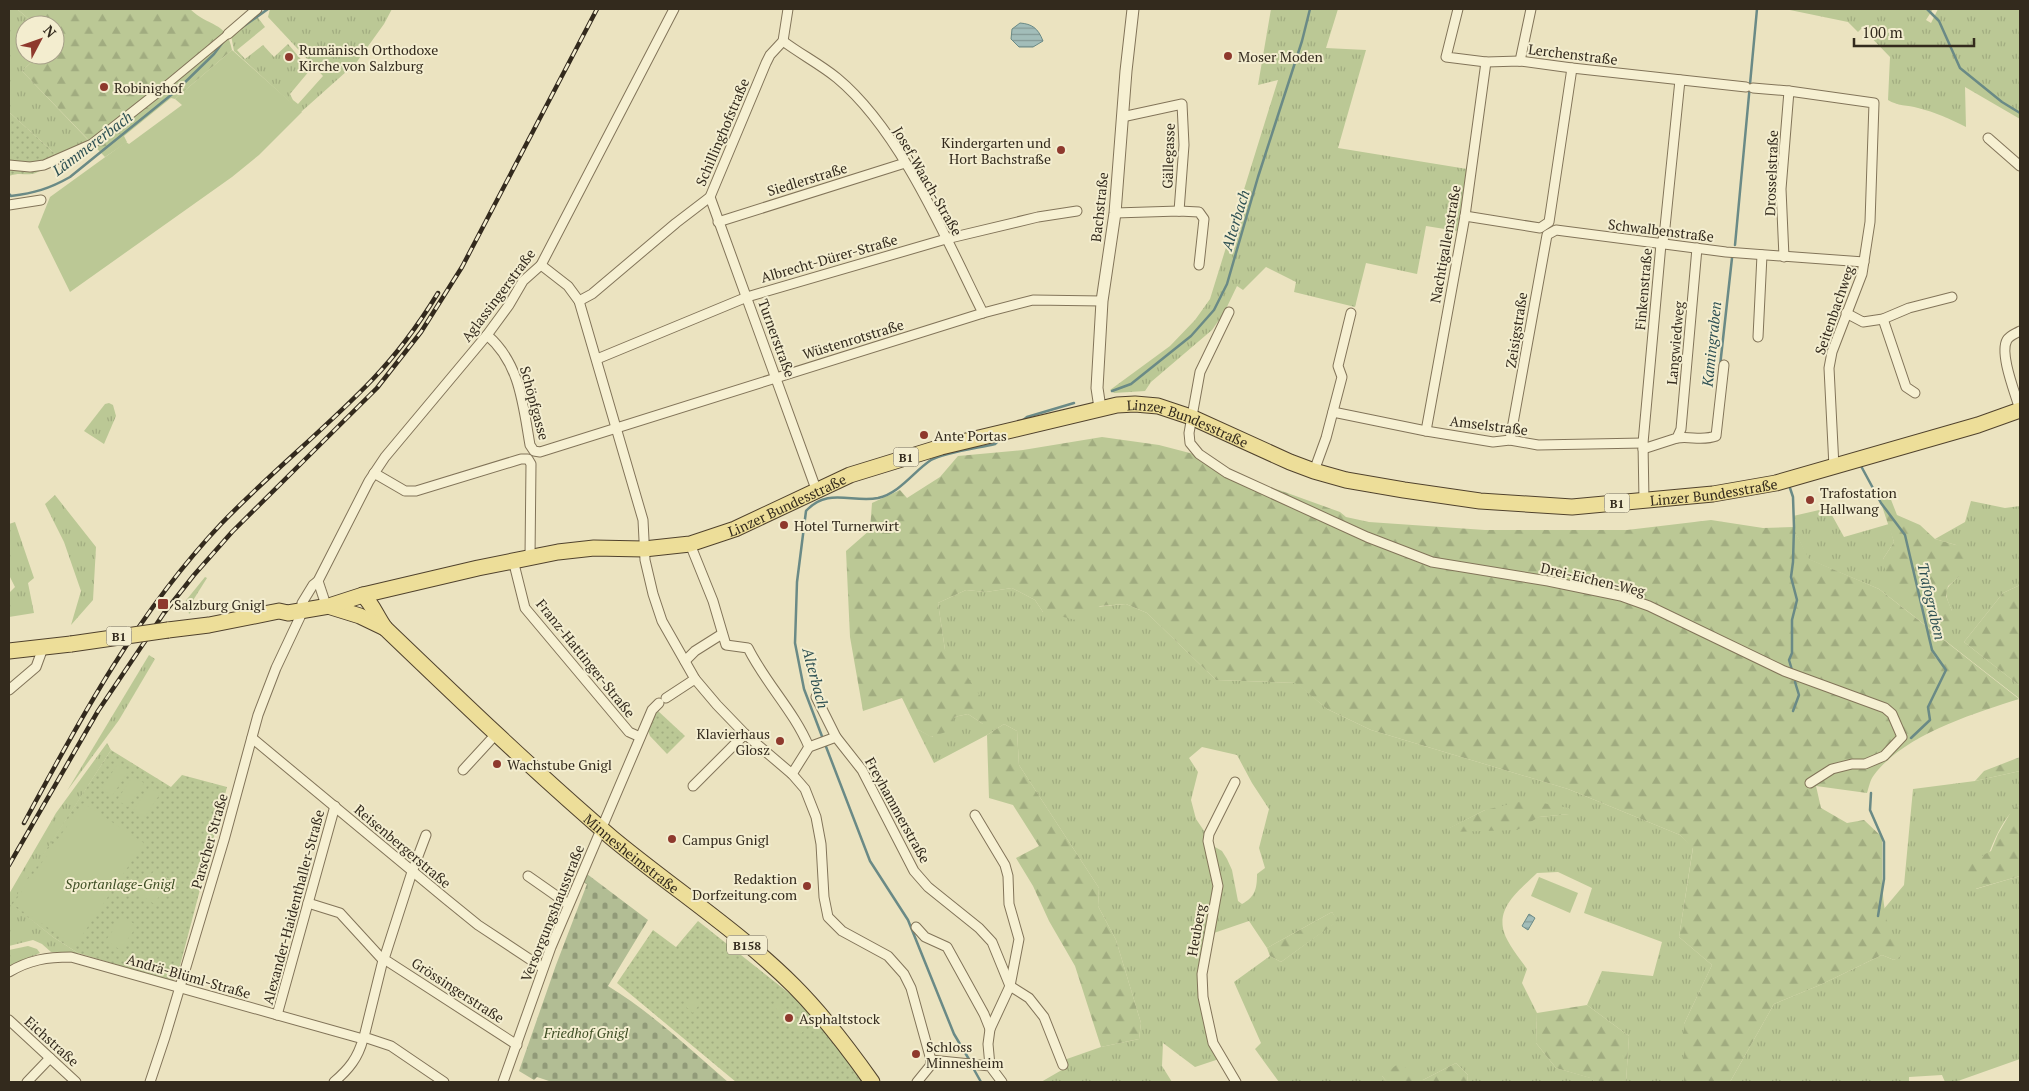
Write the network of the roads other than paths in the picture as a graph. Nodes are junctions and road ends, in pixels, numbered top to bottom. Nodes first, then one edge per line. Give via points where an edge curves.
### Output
1 (257, 9) edge
2 (674, 9) edge
3 (788, 9) edge
4 (1133, 9) edge
5 (1458, 9) edge
6 (1531, 9) edge
7 (228, 34) joint
8 (783, 41) junction
9 (1520, 61) junction
10 (1486, 62) junction
11 (1572, 68) junction
12 (1680, 80) junction
13 (1788, 91) junction
14 (158, 92) joint
15 (1874, 103) joint
16 (1122, 117) junction
17 (1988, 138) dead end
18 (905, 163) junction
19 (9, 165) edge
20 (2020, 166) edge
21 (710, 197) junction
22 (40, 200) dead end
23 (9, 206) edge
24 (1077, 211) dead end
25 (1179, 211) junction
26 (1114, 213) junction
27 (1465, 216) junction
28 (718, 222) junction
29 (1556, 230) joint
30 (946, 238) junction
31 (1661, 244) junction
32 (1697, 248) junction
33 (1762, 255) junction
34 (1784, 257) junction
35 (1864, 262) junction
36 (541, 265) junction
37 (1199, 265) dead end
38 (747, 297) junction
39 (1952, 297) dead end
40 (579, 301) junction
41 (1102, 301) junction
42 (1229, 312) dead end
43 (983, 313) junction
44 (1352, 313) dead end
45 (1846, 313) junction
46 (1884, 319) junction
47 (2020, 332) edge
48 (487, 334) junction
49 (1758, 337) dead end
50 (597, 359) junction
51 (1724, 365) dead end
52 (776, 377) junction
53 (1915, 393) dead end
54 (1100, 408) junction
55 (2020, 410) edge
56 (1333, 412) junction
57 (1191, 416) junction
58 (616, 427) junction
59 (1426, 431) junction
60 (1676, 438) junction
61 (1510, 440) junction
62 (1643, 446) junction
63 (540, 452) joint
64 (1834, 466) junction
65 (1314, 471) junction
66 (374, 473) junction
67 (816, 489) junction
68 (1644, 501) junction
69 (690, 544) junction
70 (644, 549) junction
71 (530, 557) junction
72 (513, 560) junction
73 (318, 581) junction
74 (394, 588) junction
75 (363, 595) junction
76 (327, 602) junction
77 (300, 607) junction
78 (360, 616) junction
79 (385, 628) junction
80 (722, 634) junction
81 (44, 648) junction
82 (9, 651) edge
83 (685, 661) junction
84 (695, 679) junction
85 (9, 690) edge
86 (816, 697) dead end
87 (496, 733) junction
88 (745, 734) junction
89 (640, 737) junction
90 (252, 738) junction
91 (832, 738) junction
92 (810, 747) junction
93 (463, 770) dead end
94 (792, 774) junction
95 (1235, 782) dead end
96 (1810, 783) dead end
97 (693, 786) dead end
98 (335, 806) junction
99 (975, 816) dead end
100 (601, 828) junction
101 (426, 835) dead end
102 (412, 872) junction
103 (528, 876) dead end
104 (308, 903) junction
105 (568, 904) junction
106 (916, 927) dead end
107 (542, 968) junction
108 (9, 972) edge
109 (1010, 986) junction
110 (180, 988) junction
111 (277, 1015) junction
112 (9, 1020) edge
113 (990, 1029) junction
114 (363, 1038) junction
115 (517, 1045) junction
116 (50, 1058) junction
117 (931, 1060) junction
118 (1063, 1065) dead end
119 (990, 1066) junction
120 (27, 1082) edge
121 (76, 1082) edge
122 (150, 1082) edge
123 (334, 1082) edge
124 (444, 1082) edge
125 (503, 1082) edge
126 (872, 1082) edge
127 (917, 1082) edge
128 (1002, 1082) edge
129 (1236, 1082) edge

1 - 7 street
2 - 36 street, Aglassingerstraße
3 - 8 street
4 - 16 street, Bachstraße
5 - 10 street, Lerchenstraße via 1446,57
6 - 9 street
7 - 14 street
8 - 18 street, Josef-Waach-Straße via 838,78 864,106
8 - 21 street, Schillinghofstraße via 766,63
9 - 10 street, Lerchenstraße
9 - 11 street, Lerchenstraße
10 - 27 street, Nachtigallenstraße
11 - 12 street, Lerchenstraße
11 - 27 street via 1549,222 1540,228
12 - 13 street, Lerchenstraße
12 - 31 street, Finkenstraße
13 - 15 street, Lerchenstraße
13 - 34 street, Drosselstraße via 1781,189
14 - 19 street via 92,144 44,165
15 - 35 street, Seitenbachweg via 1870,222
16 - 25 street, Gällegasse via 1182,104 1184,145
16 - 26 street, Bachstraße
17 - 20 street
18 - 28 street, Siedlerstraße
18 - 30 street, Josef-Waach-Straße
21 - 28 street, Turnerstraße
21 - 40 street, Schillinghofstraße via 592,294
22 - 23 street
24 - 30 street, Albrecht-Dürer-Straße
25 - 26 street
25 - 37 street via 1199,212 1204,219
26 - 41 street, Bachstraße
27 - 59 street, Nachtigallenstraße
28 - 38 street, Turnerstraße
29 - 31 street, Schwalbenstraße
29 - 61 street, Zeisigstraße via 1547,236 1540,265
30 - 38 street, Albrecht-Dürer-Straße
30 - 43 street, Josef-Waach-Straße
31 - 32 street, Schwalbenstraße
31 - 62 street, Finkenstraße
32 - 33 street, Schwalbenstraße
32 - 60 street, Langwiedweg via 1681,429
33 - 34 street, Schwalbenstraße
33 - 49 street
34 - 35 street, Schwalbenstraße
35 - 45 street, Seitenbachweg
36 - 40 street via 568,286
36 - 48 street, Aglassingerstraße via 523,281
38 - 50 street, Albrecht-Dürer-Straße
38 - 52 street, Turnerstraße
39 - 46 street via 1909,308
40 - 50 street
41 - 43 street, Wüstenrotstraße via 1034,300
41 - 54 street, Bachstraße via 1096,388
42 - 57 street via 1200,372
43 - 52 street, Wüstenrotstraße
44 - 56 street via 1338,366 1342,377
45 - 46 street via 1863,322
45 - 64 street, Seitenbachweg via 1829,368
46 - 53 street via 1906,387
47 - 55 street via 2006,342 2005,351
48 - 63 street, Schöpfgasse via 512,366 519,384 530,445 534,451
48 - 66 street, Aglassingerstraße
50 - 58 street
51 - 60 street via 1716,436
52 - 58 street, Wüstenrotstraße
52 - 67 street, Turnerstraße
54 - 57 main road, Linzer Bundesstraße / B1 via 1151,405
54 - 67 main road, Linzer Bundesstraße / B1 via 896,460
55 - 64 main road, Linzer Bundesstraße / B1
56 - 59 street, Amselstraße
56 - 65 street
57 - 65 main road, Linzer Bundesstraße / B1
57 - 96 street, Drei-Eichen-Weg via 1190,443 1199,454 1227,473 1367,537 1432,562 1621,596 1649,606 1784,672 1885,708 1892,714 1902,737 1884,756 1865,764 1832,769
58 - 63 street, Wüstenrotstraße
58 - 70 street via 644,520
59 - 61 street, Amselstraße via 1493,442
60 - 62 street
61 - 62 street, Amselstraße via 1538,446
62 - 68 street, Finkenstraße
64 - 68 main road, Linzer Bundesstraße / B1 via 1776,483
65 - 68 main road, Linzer Bundesstraße / B1 via 1404,490 1505,503 1572,507
66 - 71 street, Schöpfgasse via 405,491 416,491 528,459
66 - 73 street, Aglassingerstraße
67 - 69 main road, Linzer Bundesstraße / B1 via 735,529
69 - 70 main road, Linzer Bundesstraße / B1
69 - 80 street via 713,601
70 - 71 main road, Linzer Bundesstraße / B1 via 594,548
70 - 83 street via 662,621
71 - 72 main road, Linzer Bundesstraße / B1
72 - 74 main road, Linzer Bundesstraße / B1
72 - 89 street, Franz-Hattinger-Straße via 525,608 628,732
73 - 76 street
73 - 77 street, Aglassingerstraße
74 - 75 main road, Linzer Bundesstraße / B1
74 - 79 main road via 384,604
75 - 76 main road, Linzer Bundesstraße / B1 via 348,594
75 - 78 main road
75 - 79 main road, Minnesheimstraße / B158
76 - 77 main road, Linzer Bundesstraße / B1
76 - 78 main road, Minnesheimstraße / B158
77 - 81 main road, Linzer Bundesstraße / B1, bridge via 288,613 279,611 209,625
77 - 90 street, Parscher Straße via 300,617 266,692
78 - 79 main road, Minnesheimstraße / B158
79 - 87 main road, Minnesheimstraße / B158
80 - 83 street
80 - 92 street via 726,645 748,648 759,670 800,726
81 - 82 main road, B1
81 - 85 street via 36,667
83 - 84 street
84 - 88 street
84 - 89 street, Versorgungshausstraße via 652,710
86 - 91 street, Freyhammerstraße
87 - 93 street
87 - 100 main road, Minnesheimstraße / B158
88 - 94 street
88 - 97 street
89 - 100 street, Versorgungshausstraße
90 - 98 street, Reisenbergerstraße
90 - 110 street, Parscher Straße
91 - 92 street
91 - 109 street, Freyhammerstraße via 862,770 914,871 992,942
92 - 94 street
94 - 117 street via 805,790 816,817 828,917 842,931 888,956 904,974
95 - 129 street, Heuberg via 1209,834 1218,886 1202,974 1203,997 1213,1043
98 - 102 street, Reisenbergerstraße
98 - 104 street, Alexander-Haidenthaller-Straße
99 - 109 street via 1005,865 1008,876 1009,904 1019,939
100 - 105 street, Versorgungshausstraße
100 - 126 main road, Minnesheimstraße / B158 via 779,972 819,1012
101 - 102 street
102 - 107 street, Reisenbergerstraße via 478,925
102 - 115 street, Grössingerstraße via 384,959
103 - 105 street
104 - 111 street, Alexander-Haidenthaller-Straße
104 - 114 street via 340,912 383,960
105 - 107 street, Versorgungshausstraße
106 - 113 street via 925,937 947,947
107 - 115 street, Versorgungshausstraße
108 - 110 street, Andrä-Blüml-Straße via 47,957 71,957
109 - 113 street
109 - 118 street via 1029,998 1044,1017
110 - 111 street, Andrä-Blüml-Straße
110 - 122 street, Parscher Straße
111 - 114 street, Andrä-Blüml-Straße
112 - 116 street, Eichstraße
113 - 119 street
114 - 123 street via 349,1069
114 - 124 street, Andrä-Blüml-Straße via 390,1046
115 - 125 street, Versorgungshausstraße
116 - 120 street
116 - 121 street, Eichstraße
117 - 119 street
117 - 127 street
119 - 128 street

